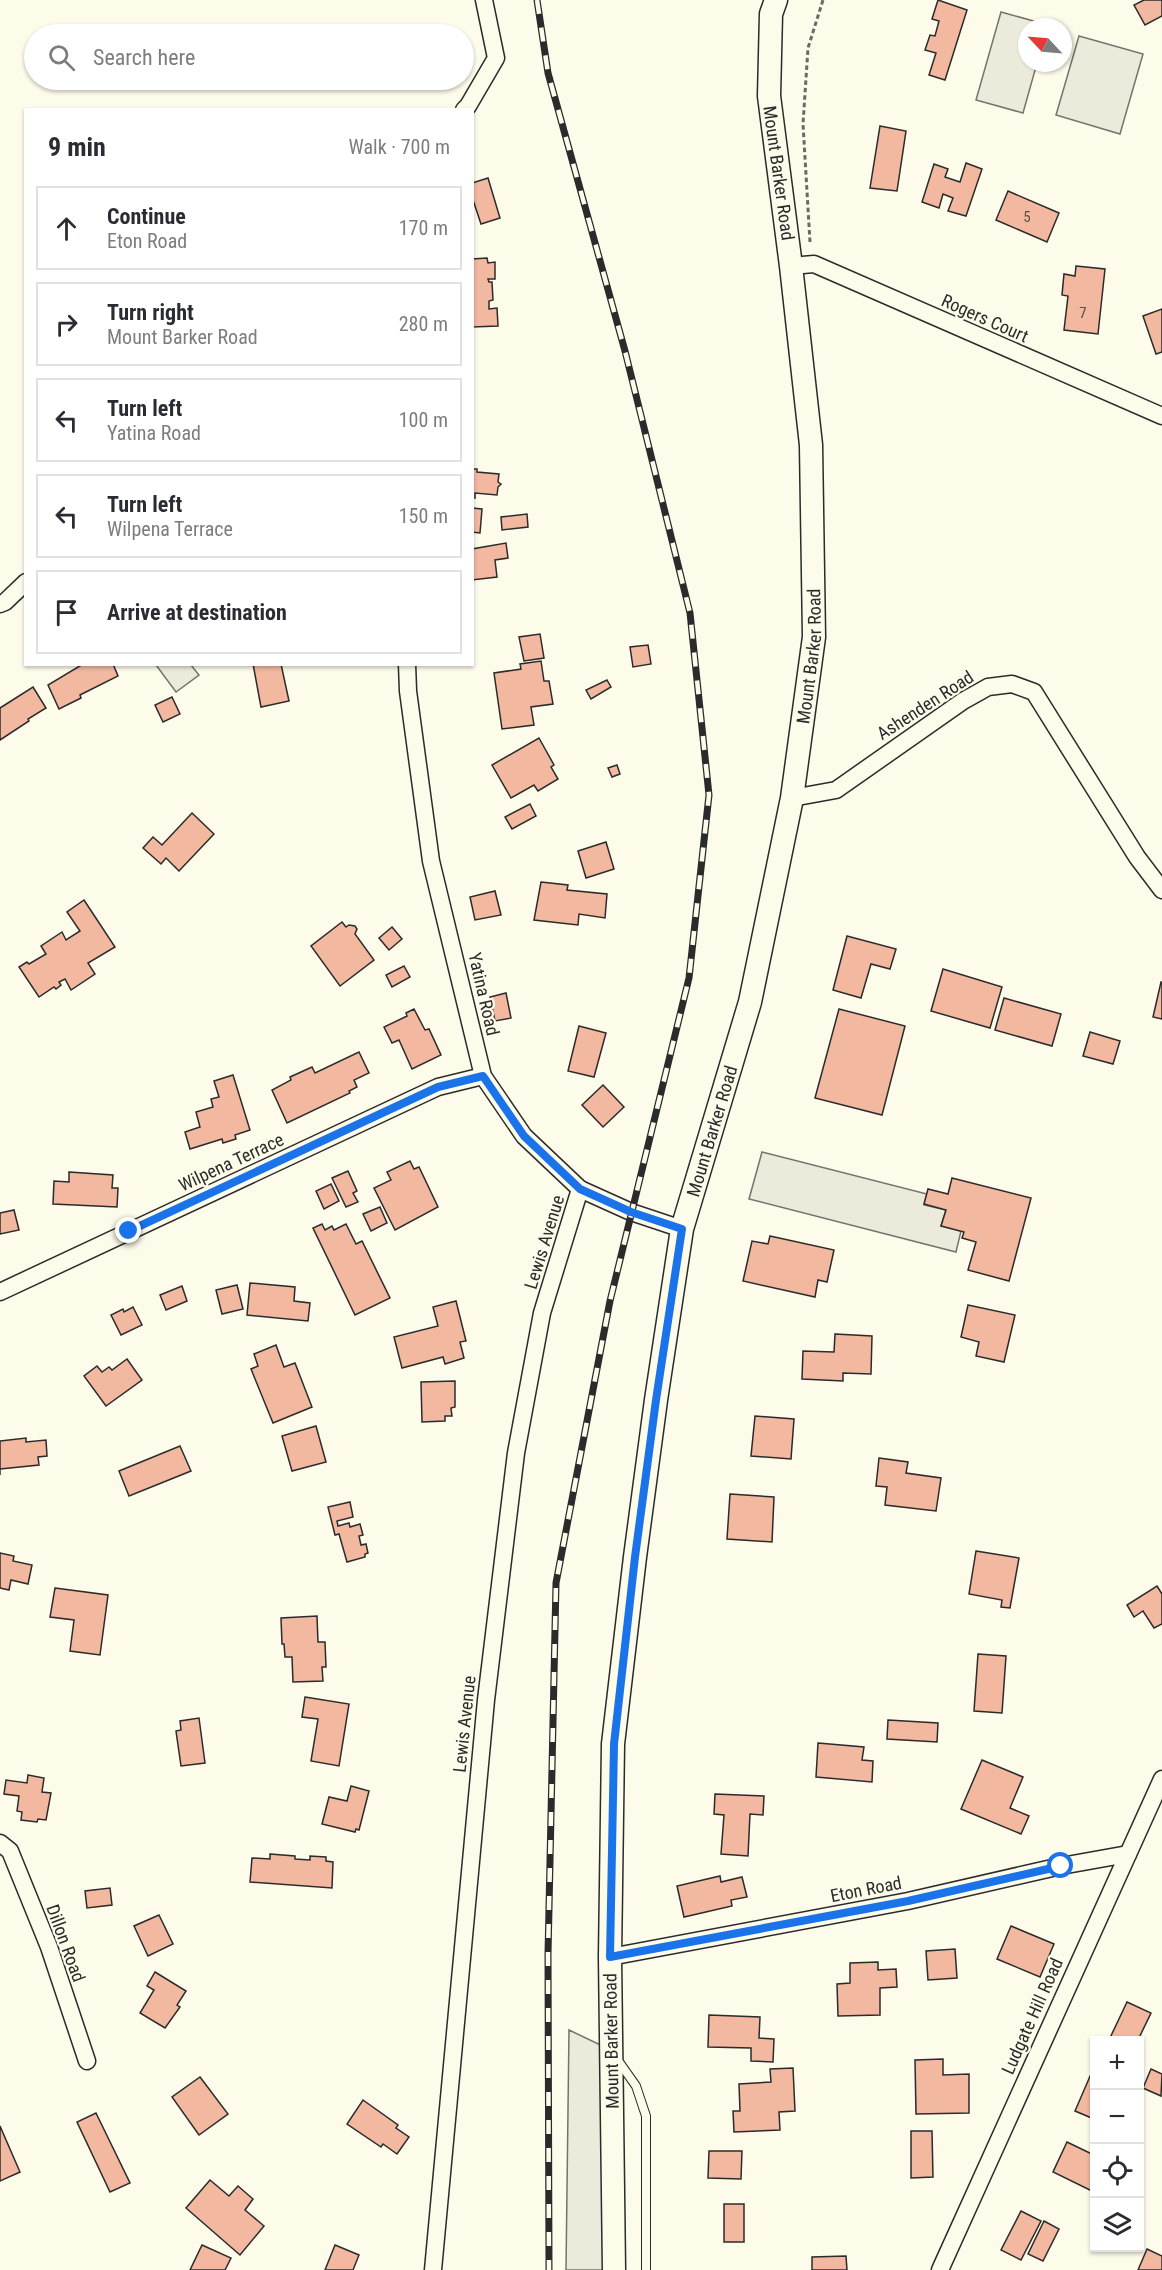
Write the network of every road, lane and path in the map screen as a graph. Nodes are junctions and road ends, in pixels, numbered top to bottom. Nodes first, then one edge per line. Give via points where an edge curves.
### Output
1 (484, 0) edge
2 (776, 0) edge
3 (823, 0) edge
4 (466, 108) edge
5 (810, 247) dead end
6 (791, 266) junction
7 (1162, 416) edge
8 (24, 584) edge
9 (0, 604) edge
10 (407, 666) edge
11 (792, 798) junction
12 (1162, 890) edge
13 (483, 1076) junction
14 (580, 1189) junction
15 (682, 1229) junction
16 (0, 1292) edge
17 (1162, 1779) edge
18 (0, 1843) edge
19 (1128, 1854) junction
20 (610, 1957) junction
21 (611, 2050) junction
22 (87, 2061) dead end
23 (433, 2270) edge
24 (614, 2270) edge
25 (646, 2270) edge
26 (940, 2270) edge

1 - 4 street via 496,58
2 - 6 main road, Mount Barker Road via 771,14 769,96
3 - 5 path via 808,48 803,124
6 - 7 street, Rogers Court via 814,264
6 - 11 main road, Mount Barker Road via 811,445 814,637
8 - 9 street
10 - 13 street, Yatina Road via 431,861
11 - 12 street, Ashenden Road via 836,790 963,701 988,687 1012,684 1034,692 1137,857
11 - 15 main road, Mount Barker Road via 750,1002
13 - 14 street, Yatina Road via 524,1136
13 - 16 street, Wilpena Terrace via 438,1087
14 - 15 street, Yatina Road
14 - 23 street, Lewis Avenue via 543,1312 516,1453 486,1701
15 - 20 main road, Mount Barker Road via 648,1456 614,1744
17 - 19 street, Ludgate Hill Road
18 - 22 street, Dillon Road via 10,1851 49,1947
19 - 20 street, Eton Road via 908,1901
19 - 26 street, Ludgate Hill Road
20 - 21 main road, Mount Barker Road
21 - 24 main road, Mount Barker Road
21 - 25 lane via 636,2086 646,2116

